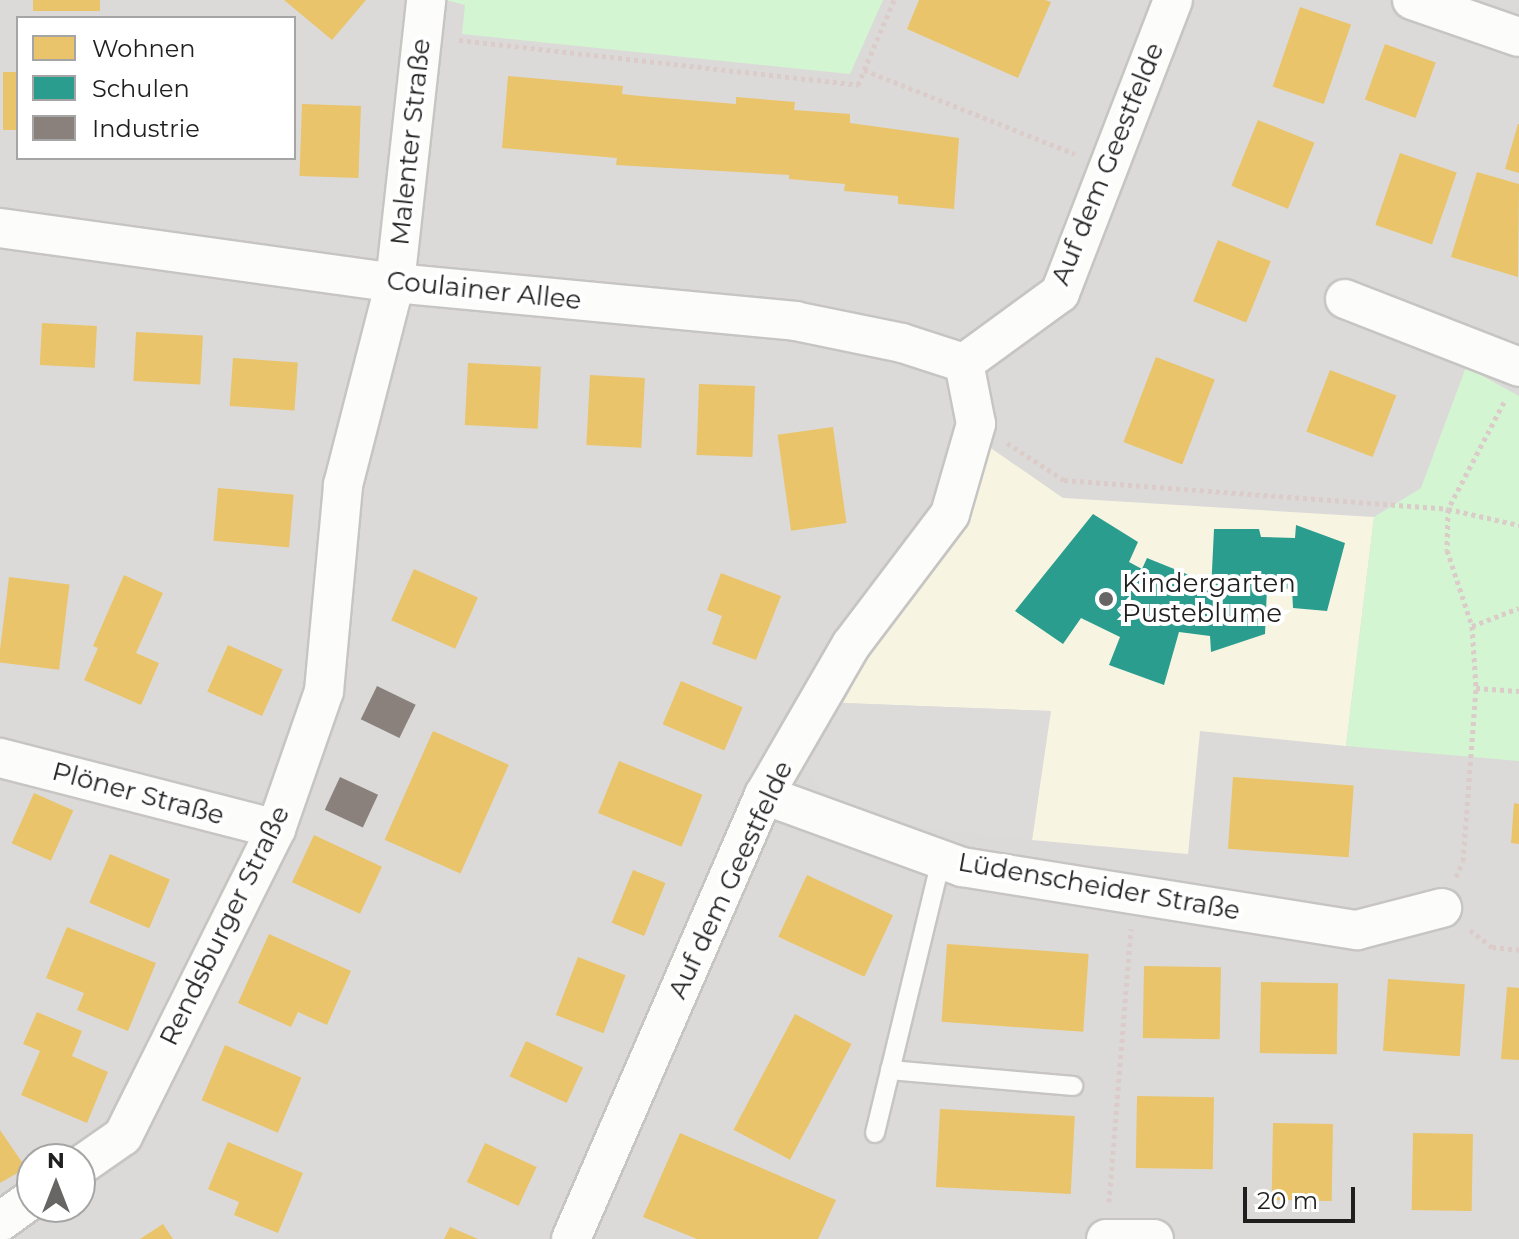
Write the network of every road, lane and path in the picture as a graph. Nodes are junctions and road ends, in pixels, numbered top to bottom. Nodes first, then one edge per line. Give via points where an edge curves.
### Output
1 (894, 0) edge
2 (1173, 0) edge
3 (1412, 0) edge
4 (424, 18) edge
5 (1519, 37) edge
6 (864, 70) junction
7 (1108, 168) junction
8 (0, 228) edge
9 (395, 283) junction
10 (1345, 299) dead end
11 (964, 363) junction
12 (1515, 377) edge
13 (976, 424) junction
14 (1448, 509) junction
15 (1519, 525) edge
16 (1519, 608) edge
17 (1472, 626) junction
18 (1476, 688) junction
19 (1519, 691) edge
20 (0, 758) edge
21 (764, 795) junction
22 (276, 829) junction
23 (941, 860) junction
24 (1134, 895) junction
25 (1442, 908) junction
26 (1519, 950) edge
27 (890, 1070) junction
28 (1073, 1086) dead end
29 (875, 1133) dead end
30 (96, 1155) edge
31 (1106, 1237) edge
32 (571, 1239) edge
33 (1154, 1239) edge

1 - 6 path
2 - 7 street, Auf dem Geestfelde
3 - 5 street
4 - 6 path via 858,85
4 - 9 street, Malenter Straße
6 - 7 path
7 - 11 street, Auf dem Geestfelde via 1060,293
8 - 9 street, Coulainer Allee
9 - 11 street, Coulainer Allee via 795,321 902,343
9 - 22 street, Rendsburger Straße via 343,485 324,691
10 - 12 street
11 - 13 street, Auf dem Geestfelde
12 - 14 path
13 - 14 path via 1064,480
13 - 21 street, Auf dem Geestfelde via 950,514 851,645
14 - 15 path
14 - 17 path via 1447,550
16 - 17 path
17 - 18 path
18 - 19 path
18 - 25 path via 1463,861
20 - 22 street, Plöner Straße
21 - 23 street, Lüdenscheider Straße
21 - 32 street, Auf dem Geestfelde
22 - 30 street, Rendsburger Straße via 123,1136
23 - 24 street, Lüdenscheider Straße
23 - 27 lane
24 - 25 street, Lüdenscheider Straße via 1357,930
24 - 31 path
25 - 26 path via 1492,947
27 - 28 lane
27 - 29 lane
31 - 33 street

